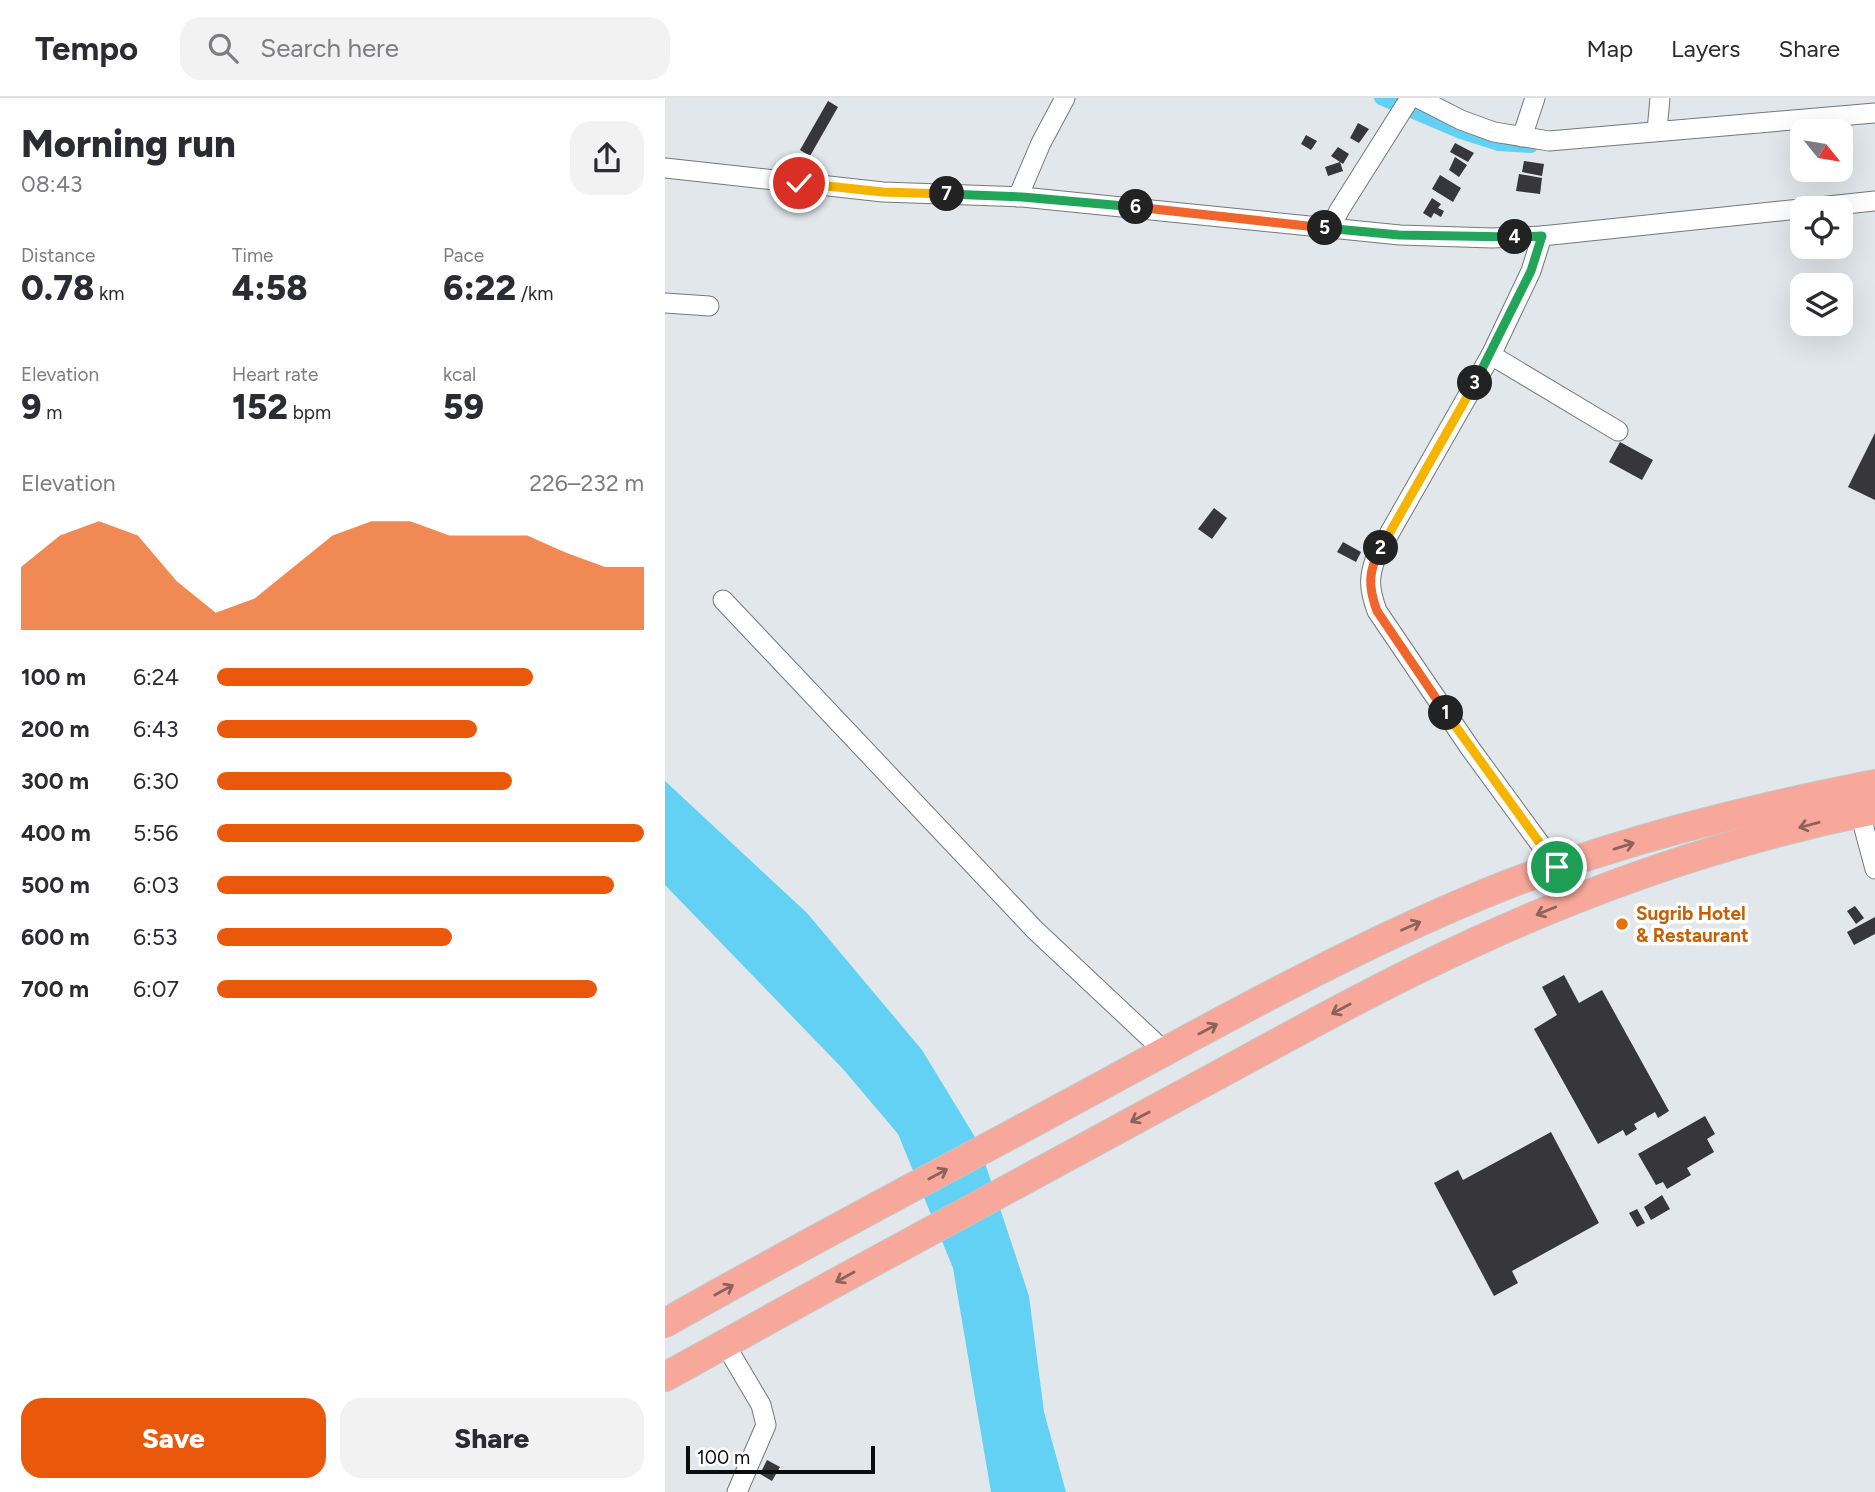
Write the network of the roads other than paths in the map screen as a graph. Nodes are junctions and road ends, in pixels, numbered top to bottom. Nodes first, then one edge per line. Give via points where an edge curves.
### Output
1 (1065, 98) edge
2 (1410, 98) edge
3 (1418, 98) edge
4 (1535, 98) edge
5 (1660, 98) edge
6 (1875, 113) edge
7 (1657, 131) junction
8 (1522, 137) junction
9 (665, 168) edge
10 (1018, 197) junction
11 (1875, 201) edge
12 (1330, 228) junction
13 (1542, 236) junction
14 (665, 303) edge
15 (709, 306) dead end
16 (1490, 355) junction
17 (1618, 431) dead end
18 (723, 600) dead end
19 (1875, 784) edge
20 (1867, 811) edge
21 (1557, 867) junction
22 (1875, 869) edge
23 (1165, 1052) junction
24 (665, 1323) edge
25 (725, 1343) junction
26 (665, 1377) edge
27 (737, 1492) edge

1 - 10 street
2 - 12 street
3 - 8 street via 1472,124
4 - 8 street
5 - 7 street
6 - 7 street
7 - 8 street via 1549,141
9 - 10 street via 883,192
10 - 12 street
11 - 13 street
12 - 13 street via 1413,236
13 - 16 street via 1531,271
14 - 15 street
16 - 17 street
16 - 21 street via 1377,555 1370,572 1370,592 1377,611 1470,748
18 - 23 street via 1035,930
21 -> 19 highway via 1719,819
20 - 22 street
20 -> 25 highway via 1704,854 1532,917 1362,997
23 -> 21 highway via 1369,945
24 -> 23 highway
25 - 26 highway
25 - 27 street via 761,1405 766,1425

